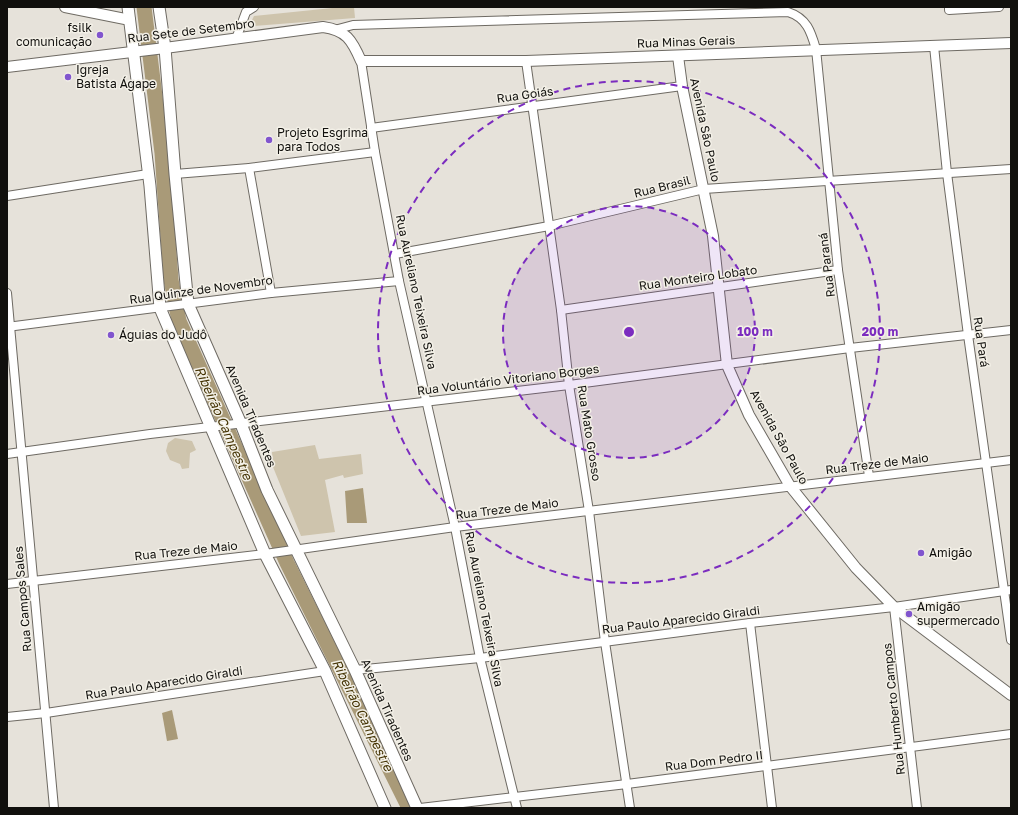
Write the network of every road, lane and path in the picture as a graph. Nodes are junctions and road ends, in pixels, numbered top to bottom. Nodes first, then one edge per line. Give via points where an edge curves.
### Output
1 (65, 7) edge
2 (128, 7) edge
3 (159, 7) edge
4 (254, 7) edge
5 (999, 7) edge
6 (949, 9) edge
7 (130, 20) junction
8 (338, 29) junction
9 (236, 39) junction
10 (1011, 43) edge
11 (934, 46) junction
12 (162, 49) junction
13 (816, 49) junction
14 (137, 51) junction
15 (678, 56) junction
16 (361, 61) junction
17 (526, 62) junction
18 (7, 67) edge
19 (682, 86) junction
20 (531, 106) junction
21 (371, 128) junction
22 (374, 152) junction
23 (249, 168) junction
24 (1011, 169) edge
25 (947, 173) junction
26 (148, 174) junction
27 (175, 174) junction
28 (829, 180) junction
29 (704, 189) junction
30 (7, 196) edge
31 (549, 226) junction
32 (396, 254) junction
33 (838, 270) junction
34 (399, 281) junction
35 (718, 286) junction
36 (7, 293) edge
37 (271, 293) junction
38 (186, 305) junction
39 (163, 307) junction
40 (561, 310) junction
41 (9, 327) edge
42 (1011, 330) edge
43 (968, 335) junction
44 (850, 348) junction
45 (727, 365) junction
46 (570, 385) junction
47 (426, 402) junction
48 (238, 424) junction
49 (216, 426) junction
50 (20, 452) junction
51 (7, 454) edge
52 (1011, 460) edge
53 (987, 463) junction
54 (868, 476) junction
55 (790, 486) junction
56 (589, 511) junction
57 (455, 527) junction
58 (293, 550) junction
59 (268, 553) junction
60 (34, 580) junction
61 (7, 584) edge
62 (1007, 591) edge
63 (894, 607) junction
64 (750, 623) junction
65 (1011, 640) edge
66 (605, 642) junction
67 (480, 658) junction
68 (354, 670) junction
69 (325, 671) junction
70 (1011, 695) edge
71 (46, 713) junction
72 (7, 717) edge
73 (1011, 734) edge
74 (909, 747) junction
75 (767, 766) junction
76 (627, 784) junction
77 (514, 796) junction
78 (54, 808) edge
79 (385, 808) edge
80 (418, 808) edge
81 (517, 808) edge
82 (630, 808) edge
83 (772, 808) edge
84 (917, 808) edge

1 - 7 street
2 - 7 main road
3 - 12 main road, Avenida Tiradentes
4 - 9 street via 246,12
5 - 6 street
7 - 14 main road
8 - 9 street, Rua Sete de Setembro via 323,27
8 - 13 street, Rua Paraná via 353,25 788,12 805,22
8 - 16 street via 356,48
9 - 12 street, Rua Sete de Setembro
10 - 11 street, Rua Minas Gerais
11 - 13 street, Rua Minas Gerais
11 - 25 street, Rua Pará
12 - 14 street, Rua Sete de Setembro
12 - 27 main road, Avenida Tiradentes
13 - 15 street, Rua Minas Gerais
13 - 28 street, Rua Paraná
14 - 18 street, Rua Sete de Setembro
14 - 26 main road
15 - 17 street, Rua Minas Gerais
15 - 19 street, Avenida São Paulo
16 - 17 street, Rua Minas Gerais
16 - 21 street, Rua Aureliano Teixeira Silva
17 - 20 street, Rua Mato Grosso
19 - 20 street, Rua Goiás
19 - 29 street, Avenida São Paulo
20 - 21 street, Rua Goiás
20 - 31 street, Rua Mato Grosso
21 - 22 street, Rua Aureliano Teixeira Silva
22 - 23 street
22 - 32 street, Rua Aureliano Teixeira Silva
23 - 27 street
23 - 37 street
24 - 25 street, Rua Brasil
25 - 28 street, Rua Brasil
25 - 43 street, Rua Pará
26 - 30 street
26 - 39 main road
27 - 38 main road, Avenida Tiradentes
28 - 29 street, Rua Brasil
28 - 33 street, Rua Paraná
29 - 31 street, Rua Brasil
29 - 35 street, Avenida São Paulo via 713,236
31 - 32 street, Rua Brasil
31 - 40 street, Rua Mato Grosso
32 - 34 street, Rua Aureliano Teixeira Silva
33 - 35 street, Rua Monteiro Lobato
33 - 44 street, Rua Paraná
34 - 37 street, Rua Quinze de Novembro
34 - 47 street, Rua Aureliano Teixeira Silva
35 - 40 street, Rua Monteiro Lobato
35 - 45 street, Avenida São Paulo
36 - 41 street, Rua Campos Sales
37 - 38 street, Rua Quinze de Novembro
38 - 39 street, Rua Quinze de Novembro
38 - 48 main road, Avenida Tiradentes
39 - 41 street, Rua Quinze de Novembro
39 - 49 main road
40 - 46 street, Rua Mato Grosso
41 - 50 street, Rua Campos Sales
42 - 43 street, Rua Voluntário Vitoriano Borges
43 - 44 street, Rua Voluntário Vitoriano Borges
43 - 53 street, Rua Pará
44 - 45 street, Rua Voluntário Vitoriano Borges
44 - 54 street, Rua Paraná
45 - 46 street, Rua Voluntário Vitoriano Borges
45 - 55 street, Avenida São Paulo via 748,415
46 - 47 street, Rua Voluntário Vitoriano Borges
46 - 56 street, Rua Mato Grosso
47 - 48 street, Rua Voluntário Vitoriano Borges
47 - 57 street, Rua Aureliano Teixeira Silva
48 - 49 street, Rua Voluntário Vitoriano Borges
48 - 58 main road, Avenida Tiradentes
49 - 50 street, Rua Voluntário Vitoriano Borges
49 - 59 main road
50 - 51 street, Rua Voluntário Vitoriano Borges
50 - 60 street, Rua Campos Sales
52 - 53 street, Rua Treze de Maio
53 - 54 street, Rua Treze de Maio
53 - 62 street, Rua Pará
54 - 55 street, Rua Treze de Maio
55 - 56 street, Rua Treze de Maio
55 - 63 street, Avenida São Paulo via 856,568
56 - 57 street, Rua Treze de Maio
56 - 66 street, Rua Mato Grosso
57 - 58 street, Rua Treze de Maio
57 - 67 street, Rua Aureliano Teixeira Silva
58 - 59 street, Rua Treze de Maio
58 - 68 main road, Avenida Tiradentes
59 - 60 street, Rua Treze de Maio
59 - 69 main road
60 - 61 street, Rua Treze de Maio
60 - 71 street, Rua Campos Sales
62 - 63 street, Rua Paulo Aparecido Giraldi
62 - 65 street, Rua Pará
63 - 64 street, Rua Paulo Aparecido Giraldi
63 - 70 street, Avenida São Paulo
63 - 74 street, Rua Humberto Campos
64 - 66 street, Rua Paulo Aparecido Giraldi
64 - 75 street
66 - 67 street, Rua Paulo Aparecido Giraldi
66 - 76 street, Rua Mato Grosso
67 - 68 street, Rua Paulo Aparecido Giraldi
67 - 77 street, Rua Aureliano Teixeira Silva
68 - 80 main road, Avenida Tiradentes
69 - 71 street, Rua Paulo Aparecido Giraldi
69 - 79 main road
71 - 72 street, Rua Paulo Aparecido Giraldi
71 - 78 street, Rua Campos Sales
73 - 74 street, Rua Dom Pedro II
74 - 75 street, Rua Dom Pedro II
74 - 84 street, Rua Humberto Campos
75 - 76 street, Rua Dom Pedro II
75 - 83 street
76 - 77 street, Rua Dom Pedro II
76 - 82 street, Rua Mato Grosso
77 - 80 street, Rua Dom Pedro II
77 - 81 street, Rua Aureliano Teixeira Silva

